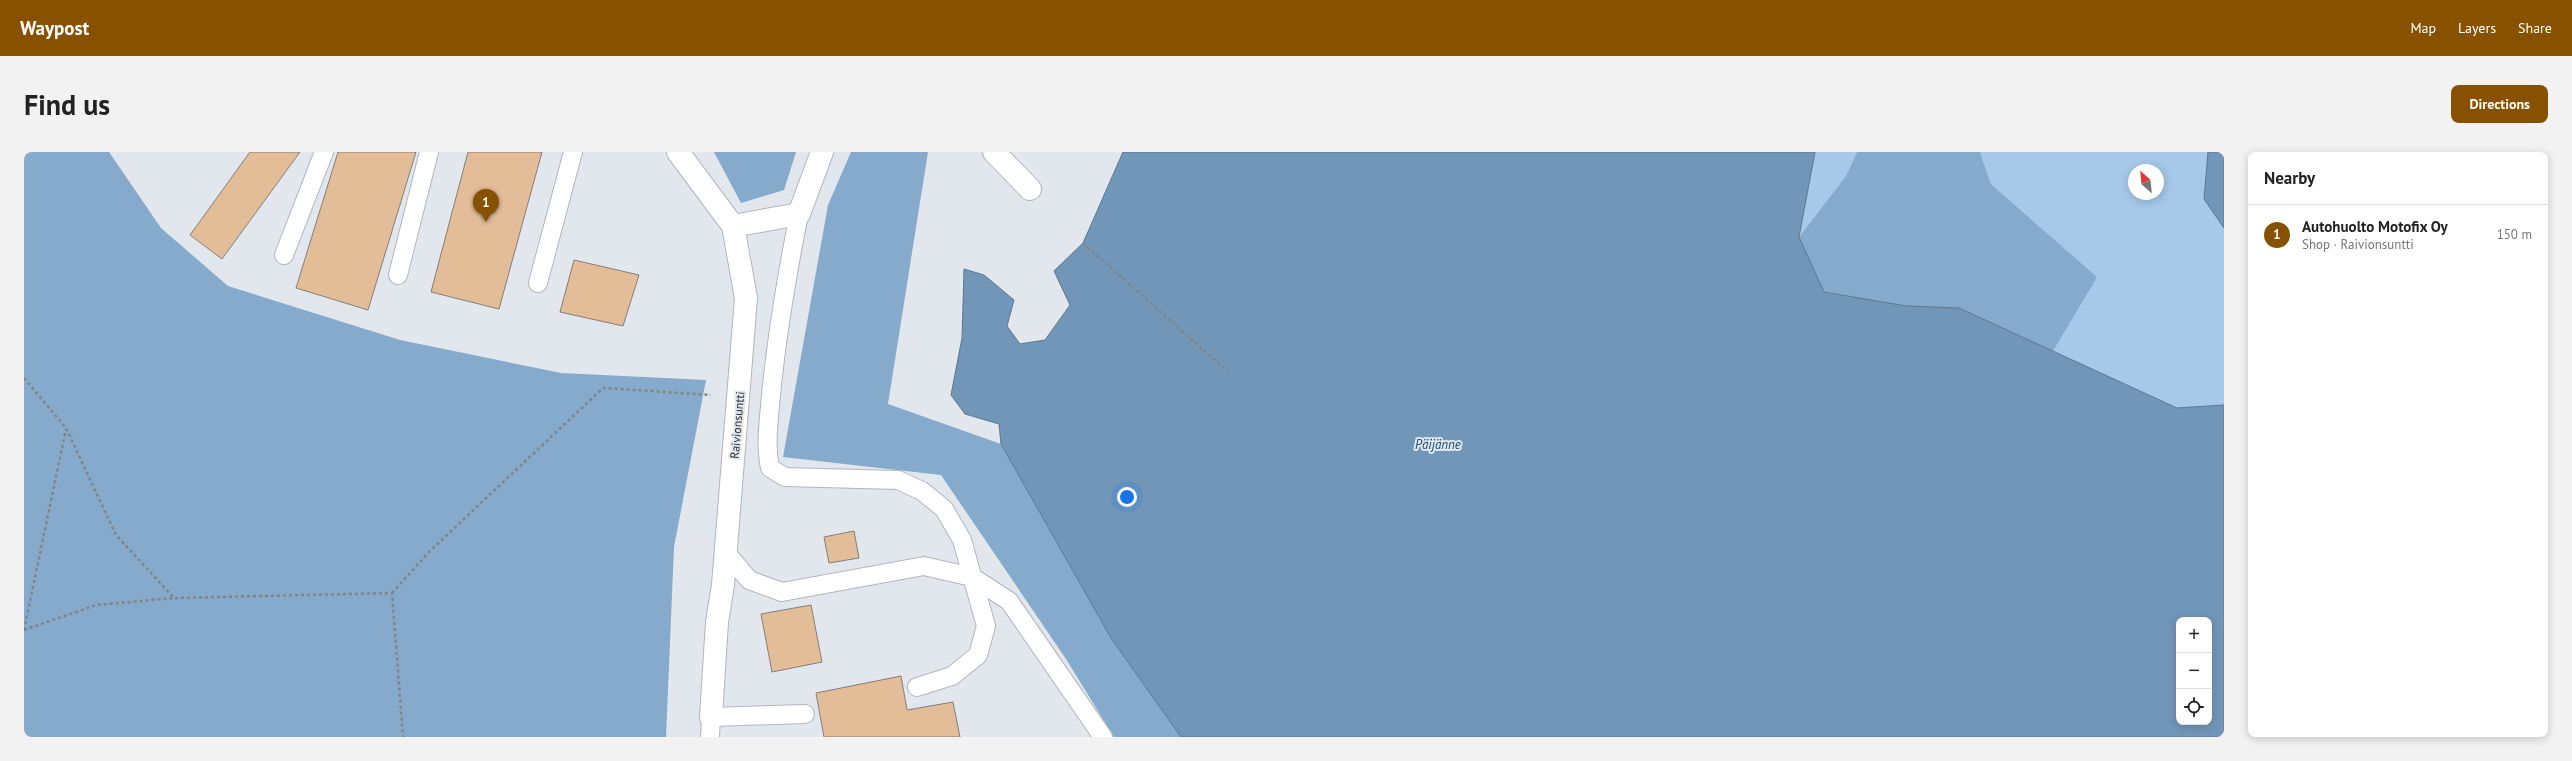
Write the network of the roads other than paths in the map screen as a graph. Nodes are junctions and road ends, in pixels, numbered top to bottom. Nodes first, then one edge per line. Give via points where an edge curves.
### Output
1 (324, 152) edge
2 (429, 152) edge
3 (573, 152) edge
4 (678, 152) edge
5 (822, 152) edge
6 (994, 152) edge
7 (1030, 189) dead end
8 (799, 214) junction
9 (733, 226) junction
10 (284, 255) dead end
11 (398, 276) dead end
12 (538, 283) dead end
13 (725, 551) junction
14 (972, 577) junction
15 (917, 687) dead end
16 (805, 714) dead end
17 (711, 727) edge
18 (1103, 737) edge

1 - 10 lane
2 - 11 lane
3 - 12 lane
4 - 9 street, Raivionsuntti
5 - 8 street
6 - 7 street
8 - 9 street
8 - 14 lane via 784,287 775,350 766,451 770,468 785,477 898,480 922,491 944,509 962,540
9 - 13 street, Raivionsuntti via 746,298
13 - 14 lane via 749,580 782,592 924,566
13 - 17 street, Raivionsuntti via 717,622
14 - 15 lane via 986,626 978,655 952,676
14 - 18 lane via 1009,601
16 - 17 lane

